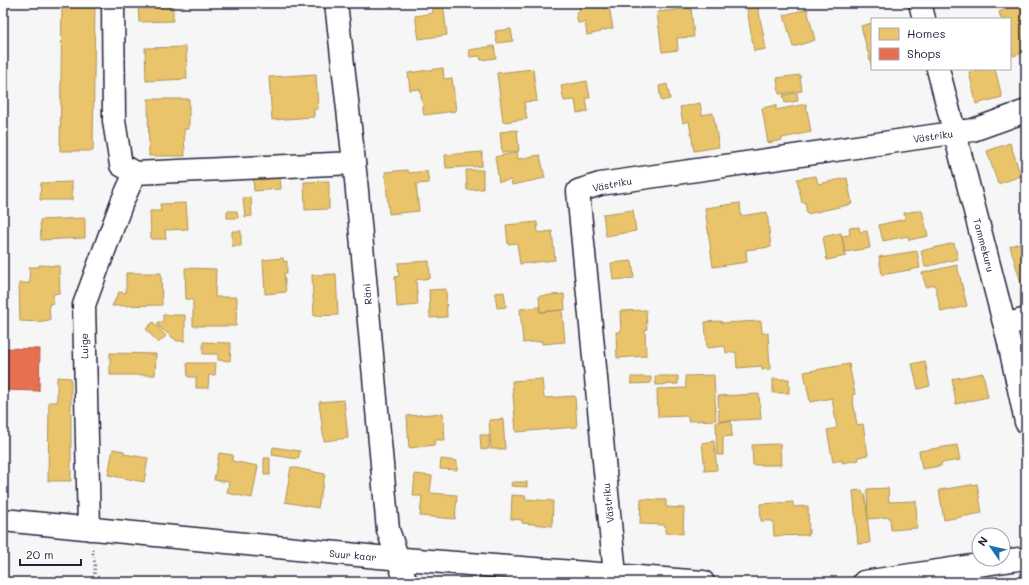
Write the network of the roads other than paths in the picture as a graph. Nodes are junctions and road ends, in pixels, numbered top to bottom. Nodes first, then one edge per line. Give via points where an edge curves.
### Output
1 (113, 3) edge
2 (336, 3) edge
3 (920, 3) edge
4 (924, 18) edge
5 (938, 70) edge
6 (1026, 111) edge
7 (954, 133) junction
8 (354, 163) junction
9 (136, 173) junction
10 (1026, 318) edge
11 (1005, 325) junction
12 (1026, 422) edge
13 (3, 520) edge
14 (89, 529) junction
15 (398, 558) junction
16 (1026, 558) edge
17 (615, 575) junction
18 (406, 582) edge
19 (703, 582) edge
20 (864, 582) edge

1 - 9 street via 114,121 121,165
2 - 8 street, Räni
3 - 4 street
5 - 7 street, Tammekuru
6 - 7 street, Västriku via 973,130
7 - 11 street, Tammekuru
7 - 17 street, Västriku via 600,184 578,191
8 - 9 street
8 - 15 street, Räni via 388,530
9 - 14 street, Luige via 122,202 84,305
10 - 11 street
11 - 12 street, Tammekuru
13 - 14 street, Suur kaar
14 - 15 street, Suur kaar
15 - 17 street, Suur kaar
15 - 18 street, Räni
16 - 20 street
17 - 19 street, Suur kaar

